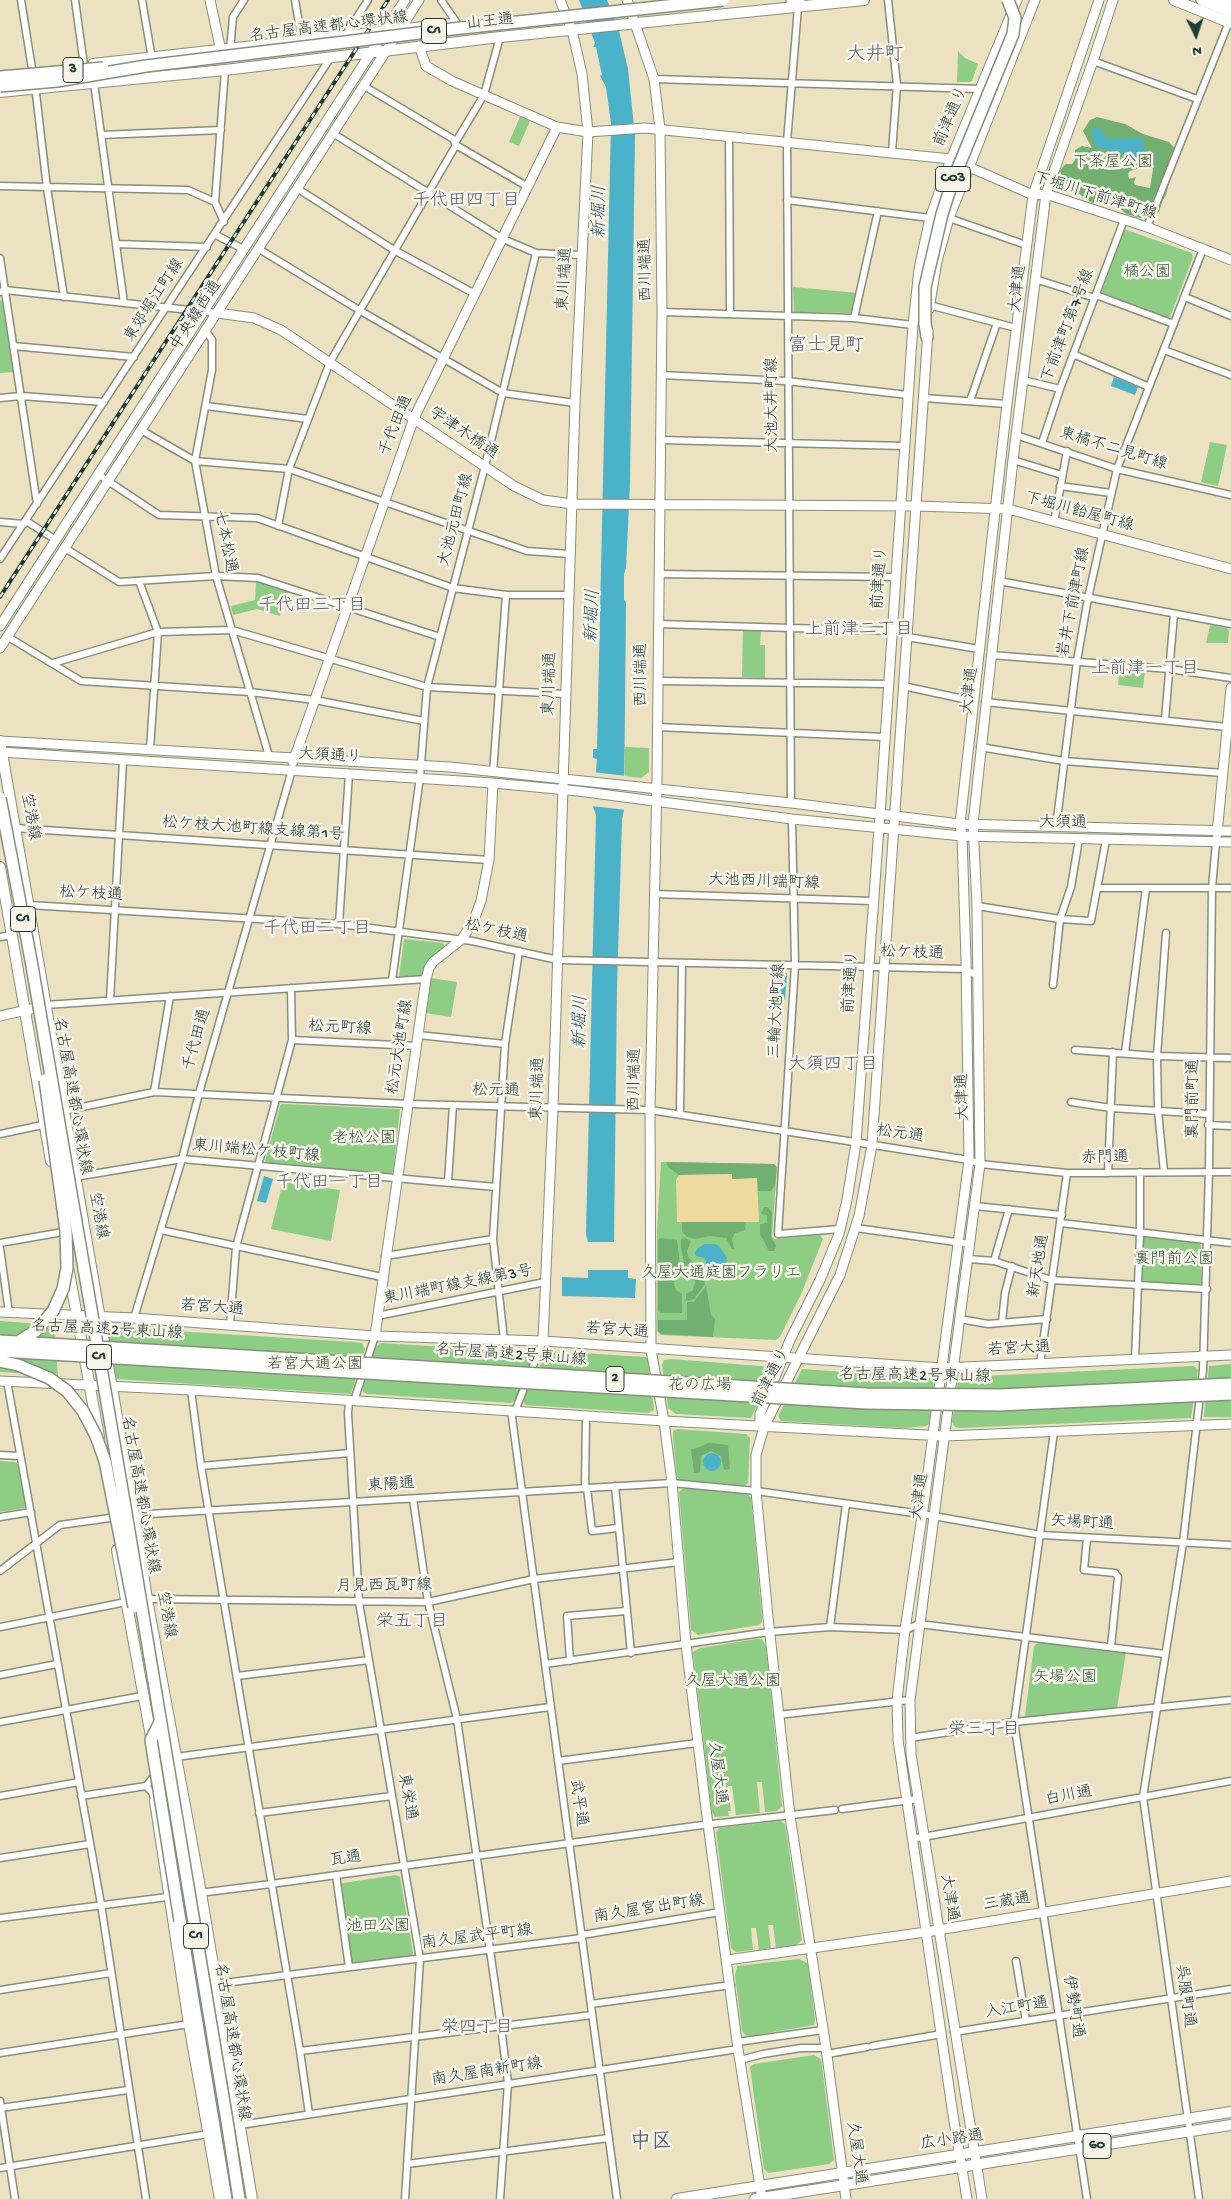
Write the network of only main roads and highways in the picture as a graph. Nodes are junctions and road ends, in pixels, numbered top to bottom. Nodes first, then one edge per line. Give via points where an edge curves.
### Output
1 (674, 0) edge
2 (723, 0) edge
3 (864, 0) edge
4 (1008, 0) edge
5 (1174, 0) edge
6 (1202, 0) edge
7 (1219, 0) edge
8 (628, 2) edge
9 (798, 2) edge
10 (1231, 5) edge
11 (1230, 19) edge
12 (149, 63) junction
13 (0, 75) edge
14 (0, 86) edge
15 (0, 92) edge
16 (927, 337) road end
17 (0, 741) edge
18 (1, 754) edge
19 (0, 798) edge
20 (0, 866) edge
21 (45, 1041) junction
22 (0, 1341) edge
23 (0, 1347) edge
24 (0, 1351) edge
25 (0, 1362) edge
26 (1231, 1384) edge
27 (1231, 1394) edge
28 (152, 1674) junction
29 (160, 1722) junction
30 (160, 1790) junction
31 (1231, 2112) edge
32 (1231, 2125) edge
33 (225, 2198) edge
34 (239, 2199) edge
35 (252, 2199) edge
36 (677, 2199) edge
37 (760, 2199) edge

1 - 8 main road, 山王通
2 - 12 highway, 名古屋高速都心環状線 / C1, bridge
3 - 9 main road, 山王通
4 - 16 highway, C03, bridge via 1015,18 1013,34 942,214 925,287
5 - 11 main road
6 - 11 highway
7 - 10 main road
8 - 12 main road, 山王通 via 225,50
9 - 15 main road, 山王通 via 636,24
12 - 13 highway, 3, bridge
12 - 13 main road, 山王通 via 84,65
12 - 14 highway, 名古屋高速都心環状線 / C1, bridge via 109,74
17 - 18 main road, 空港線
18 - 35 main road, 空港線
19 - 21 highway, 名古屋高速都心環状線 / C1, bridge
20 - 30 main road
21 - 23 highway, bridge via 43,1062 66,1231 67,1268 60,1296 43,1324 24,1339
21 - 28 highway, 名古屋高速都心環状線 / C1, bridge
22 - 26 highway, 名古屋高速2号東山線 / 2, bridge via 868,1394 1000,1395
24 - 27 highway, 名古屋高速2号東山線 / 2, bridge via 866,1403 999,1405
25 - 28 highway, bridge via 33,1370 59,1385 76,1401 89,1422 105,1462 142,1646
28 - 29 highway, 名古屋高速都心環状線 / C1, bridge
29 - 33 highway, bridge via 151,1740
29 - 34 highway, 名古屋高速都心環状線 / C1, bridge
30 - 33 main road via 182,1895
30 - 33 main road via 155,1801 189,2024 208,2134
31 - 36 main road, 広小路通 / 60
32 - 37 main road, 広小路通 / 60

